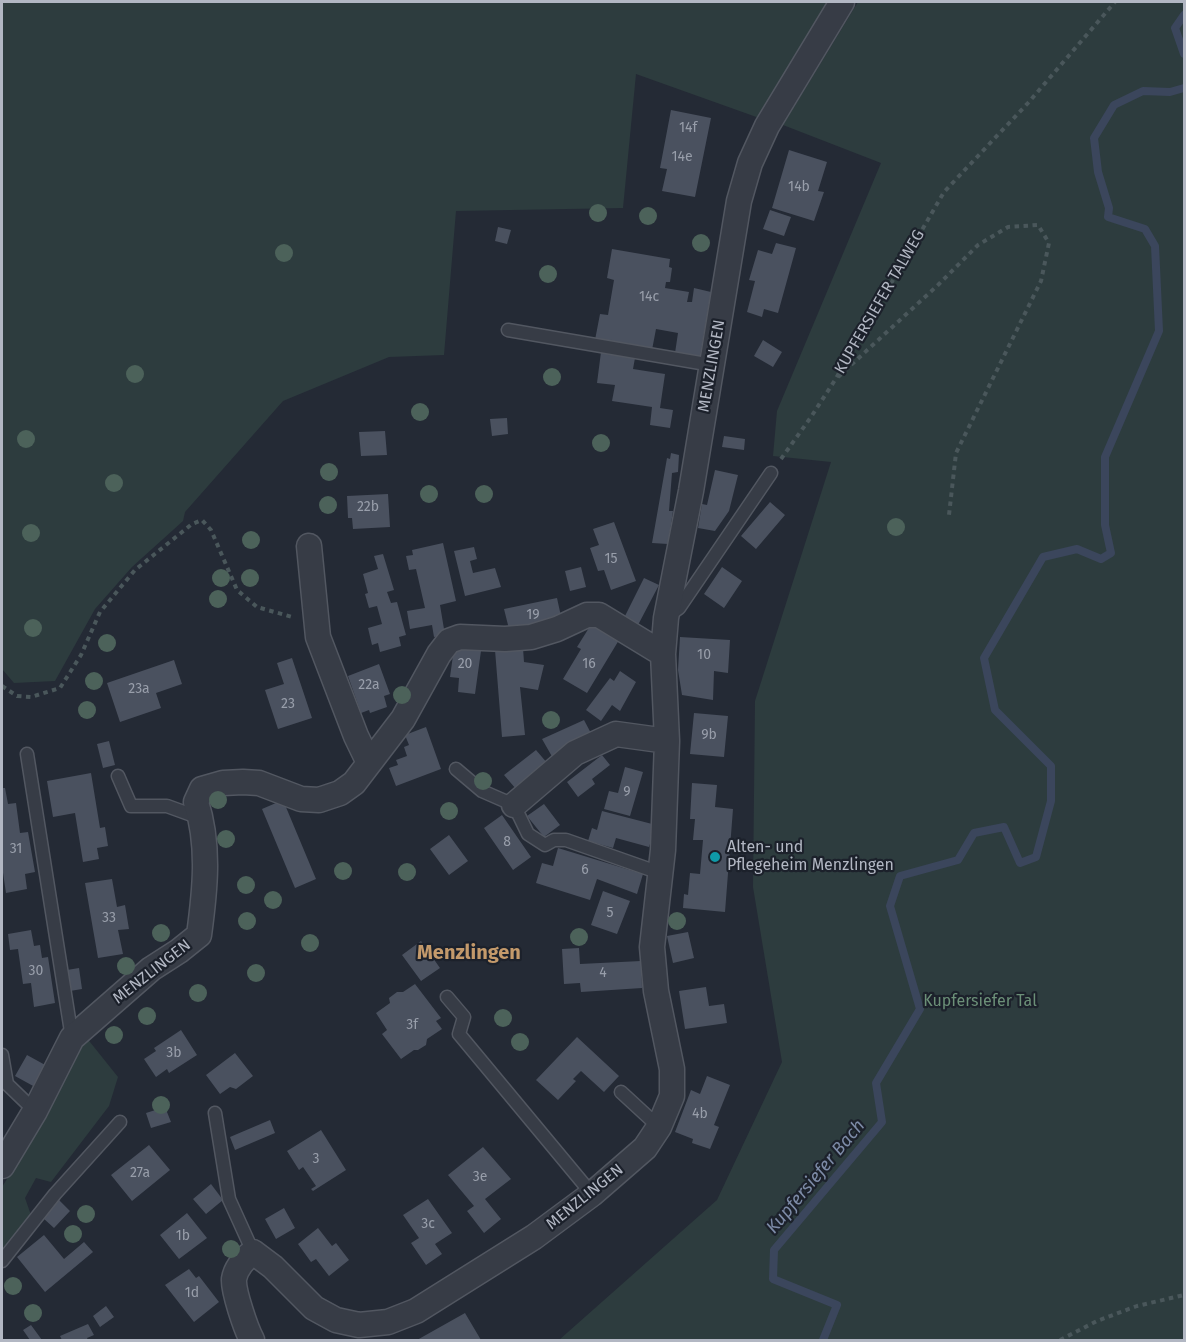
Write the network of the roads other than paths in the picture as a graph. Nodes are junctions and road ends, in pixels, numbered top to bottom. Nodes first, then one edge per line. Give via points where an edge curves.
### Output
1 (842, 2) edge
2 (508, 330) dead end
3 (712, 365) junction
4 (771, 473) road end
5 (309, 546) dead end
6 (666, 618) junction
7 (663, 654) junction
8 (667, 741) junction
9 (27, 754) dead end
10 (369, 763) junction
11 (456, 769) dead end
12 (118, 776) dead end
13 (514, 805) junction
14 (201, 819) junction
15 (660, 873) junction
16 (447, 996) dead end
17 (72, 1038) junction
18 (2, 1055) edge
19 (621, 1092) dead end
20 (35, 1111) junction
21 (215, 1113) dead end
22 (120, 1122) dead end
23 (659, 1127) junction
24 (2, 1166) edge
25 (592, 1194) junction
26 (254, 1252) junction
27 (2, 1261) edge
28 (252, 1341) edge

1 - 3 street, MENZLINGEN via 766,126 750,163
2 - 3 lane
3 - 6 street, MENZLINGEN
4 - 6 lane via 679,608
5 - 10 street via 318,637
6 - 7 street, MENZLINGEN
7 - 8 street, MENZLINGEN
7 - 10 street, MENZLINGEN via 599,615 587,615 531,637 460,637 449,641 403,719
8 - 13 street via 616,734 575,753
8 - 15 street, MENZLINGEN
9 - 17 lane
10 - 14 street, MENZLINGEN via 354,783 319,800 301,799 251,783 223,783 202,789 196,802
11 - 13 lane via 482,792
12 - 14 lane via 131,806 167,806
13 - 15 lane via 528,834 544,845 566,840
14 - 17 street, MENZLINGEN via 205,886 199,935 150,969
15 - 23 street, MENZLINGEN via 652,947 656,991 672,1069 672,1096
16 - 25 lane via 464,1017 459,1034
17 - 20 street, MENZLINGEN
18 - 20 lane via 7,1084
19 - 23 lane
20 - 24 street, MENZLINGEN
21 - 26 lane via 229,1199
22 - 27 lane
23 - 25 street, MENZLINGEN via 645,1148
25 - 26 street, MENZLINGEN via 473,1276 416,1311 388,1322 359,1325 336,1320 314,1308
26 - 28 street via 242,1261 234,1280

